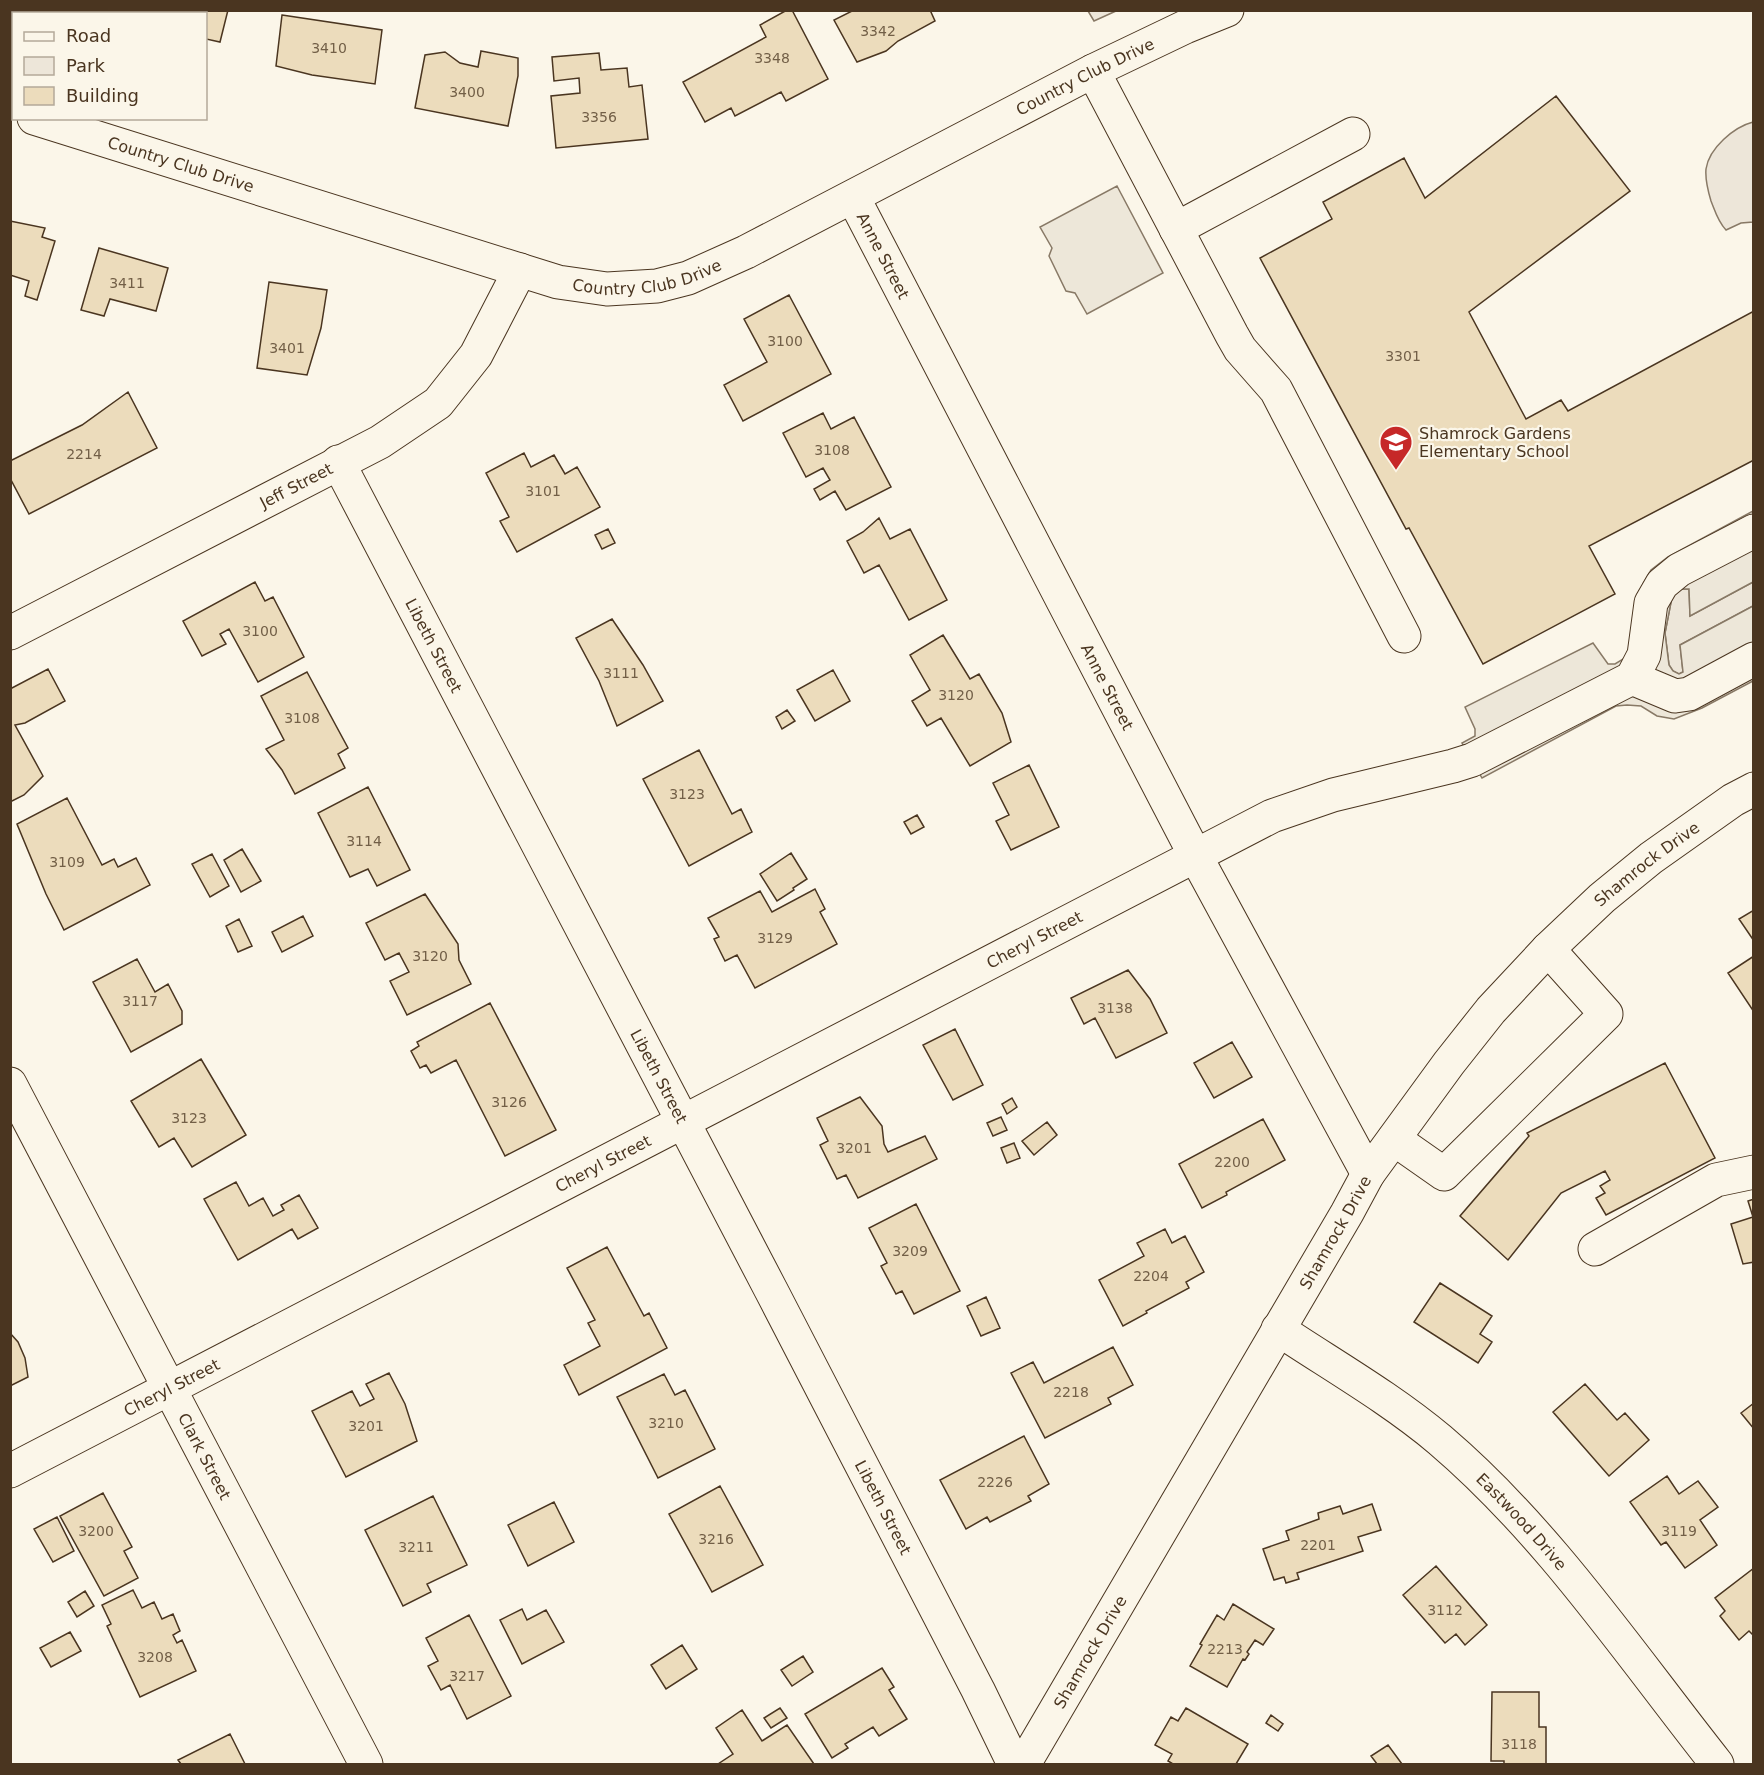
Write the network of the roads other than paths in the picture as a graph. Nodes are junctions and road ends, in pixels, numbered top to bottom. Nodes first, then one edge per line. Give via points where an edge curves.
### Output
1 (1227, 10) edge
2 (1093, 71) junction
3 (40, 120) edge
4 (1353, 134) dead end
5 (853, 197) junction
6 (1176, 229) junction
7 (520, 270) junction
8 (338, 462) junction
9 (1754, 531) edge
10 (10, 633) edge
11 (1404, 636) dead end
12 (1754, 659) edge
13 (1632, 678) junction
14 (1754, 789) edge
15 (1195, 855) junction
16 (1548, 949) junction
17 (10, 1084) edge
18 (682, 1122) junction
19 (1394, 1139) junction
20 (1754, 1172) edge
21 (1368, 1174) junction
22 (1595, 1249) dead end
23 (1278, 1329) junction
24 (169, 1388) junction
25 (10, 1471) edge
26 (1707, 1761) edge
27 (366, 1764) edge
28 (1014, 1764) edge
29 (1024, 1764) edge

1 - 2 street, Country Club Drive
2 - 5 street, Country Club Drive
2 - 6 street
3 - 7 street, Country Club Drive
4 - 6 street
5 - 7 street, Country Club Drive via 746,252 688,278 657,285 607,289 558,282
5 - 15 street, Anne Street
6 - 11 street via 1240,349 1276,390
7 - 8 street, Jeff Street via 476,354 438,403 380,442
8 - 10 street, Jeff Street
8 - 18 street, Libeth Street
9 - 13 street via 1679,570 1662,584 1651,603 1644,655
12 - 13 street via 1689,694 1675,696
13 - 15 street, Cheryl Street via 1472,760 1333,795 1272,816
14 - 16 street, Shamrock Drive via 1651,858
15 - 18 street, Cheryl Street
15 - 21 street, Anne Street
16 - 19 street, Shamrock Drive via 1491,1010
16 - 19 street via 1606,1014 1444,1174
17 - 24 street, Clark Street
18 - 24 street, Cheryl Street
18 - 28 street, Libeth Street
19 - 21 street, Shamrock Drive
20 - 22 street via 1716,1180
21 - 23 street, Shamrock Drive
23 - 26 street, Eastwood Drive via 1398,1408 1440,1440 1503,1499 1596,1608
23 - 29 street, Shamrock Drive
24 - 25 street, Cheryl Street
24 - 27 street, Clark Street

